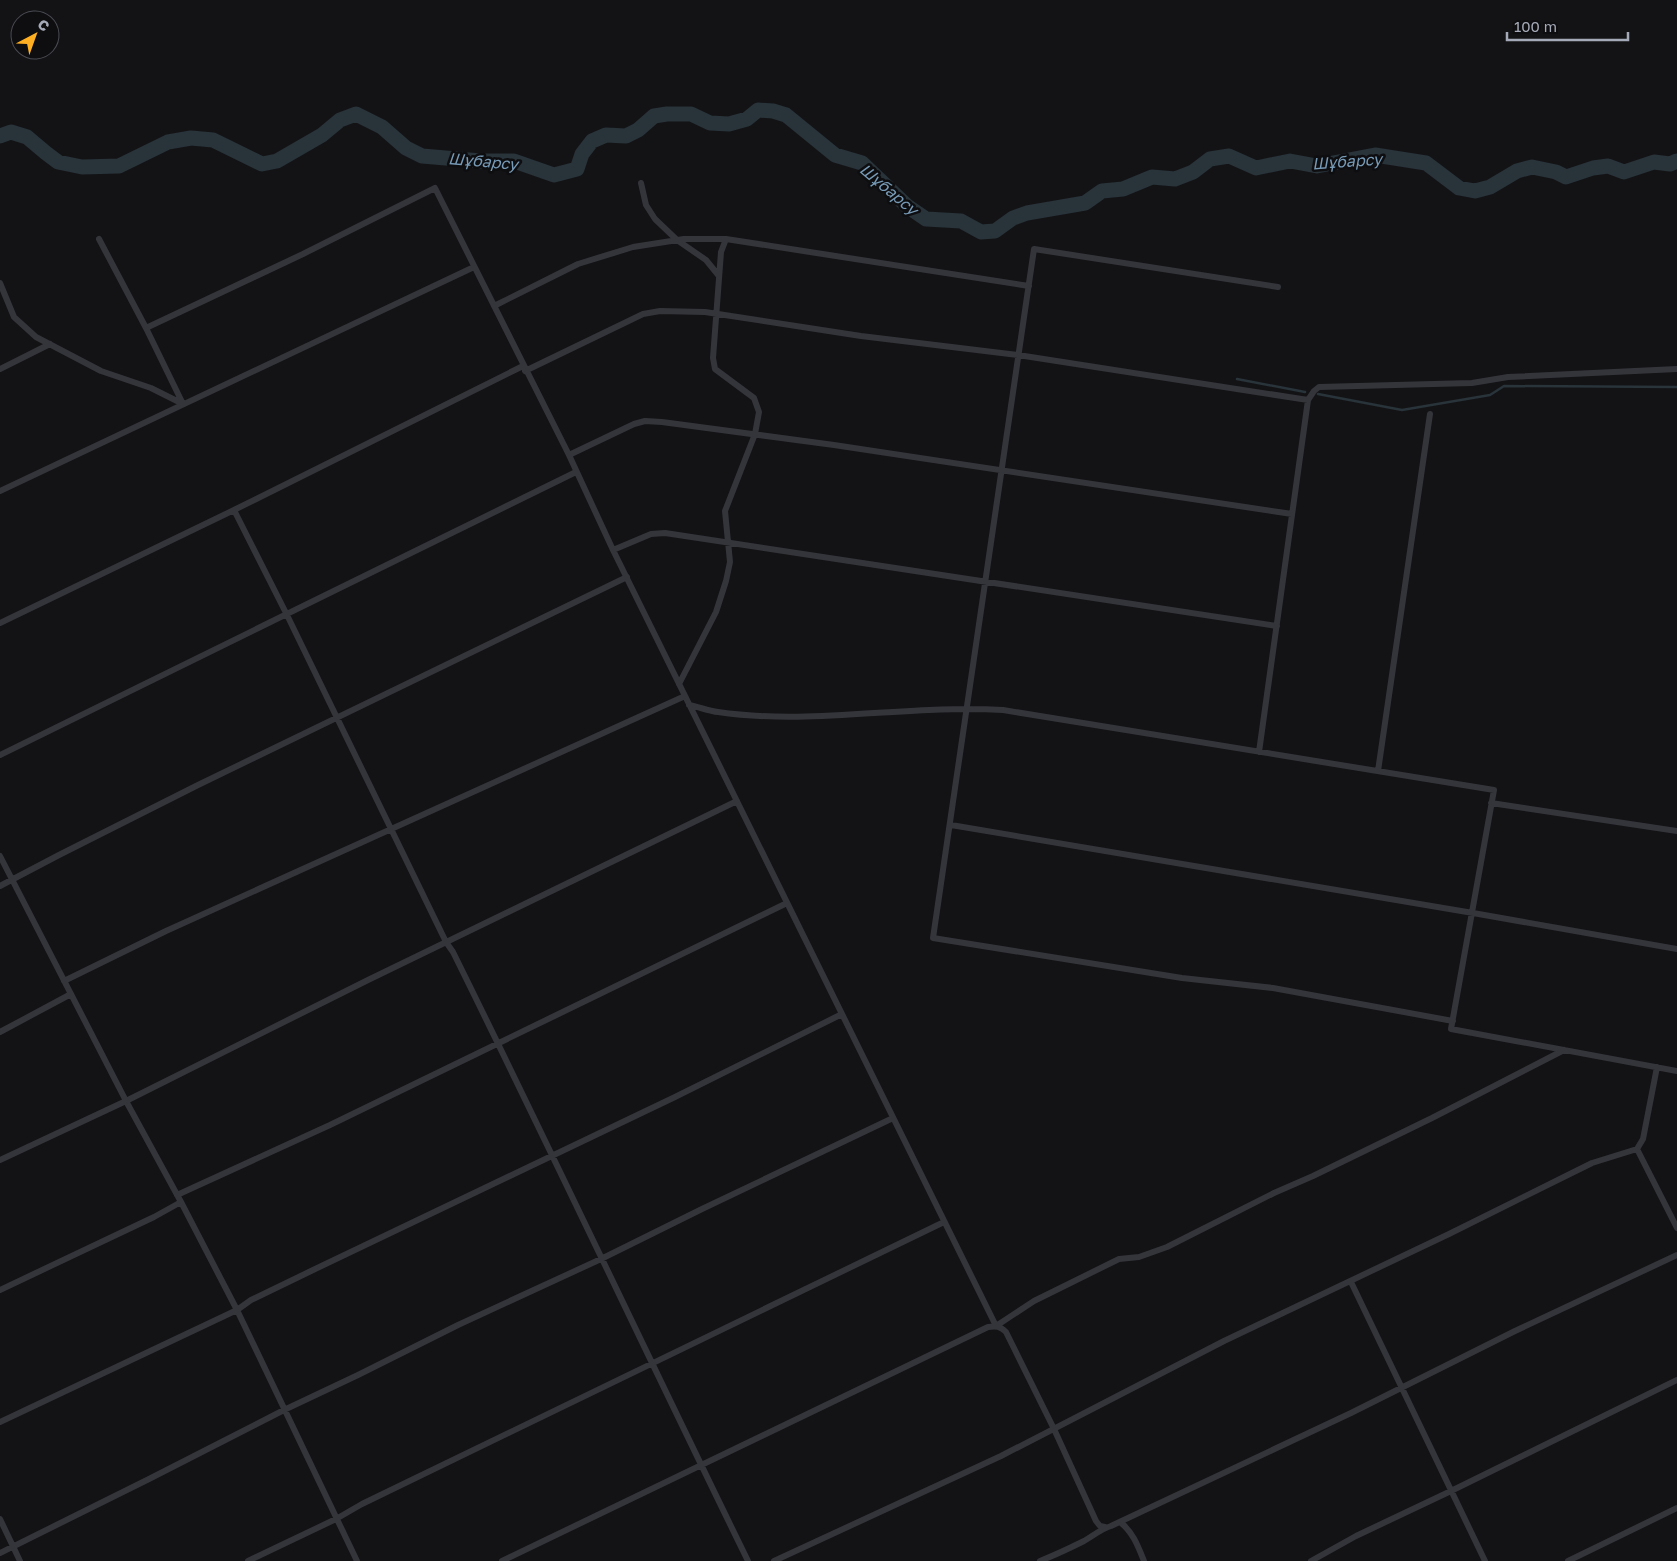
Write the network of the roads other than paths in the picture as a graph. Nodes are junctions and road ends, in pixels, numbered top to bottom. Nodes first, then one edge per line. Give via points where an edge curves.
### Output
1 (642, 184) dead end
2 (100, 239) dead end
3 (726, 239) junction
4 (677, 240) junction
5 (474, 267) junction
6 (719, 276) junction
7 (0, 283) edge
8 (1028, 286) junction
9 (1278, 287) dead end
10 (494, 306) junction
11 (716, 314) junction
12 (146, 328) junction
13 (50, 344) junction
14 (1018, 356) junction
15 (524, 368) junction
16 (0, 369) edge
17 (1677, 369) edge
18 (1308, 400) junction
19 (183, 404) junction
20 (1430, 414) dead end
21 (755, 434) junction
22 (569, 455) junction
23 (1002, 470) junction
24 (576, 472) junction
25 (0, 490) edge
26 (234, 510) junction
27 (1292, 514) junction
28 (728, 542) junction
29 (613, 550) junction
30 (626, 576) junction
31 (984, 582) junction
32 (287, 615) junction
33 (0, 623) edge
34 (1277, 626) junction
35 (679, 684) junction
36 (685, 696) junction
37 (689, 705) junction
38 (968, 708) junction
39 (337, 718) junction
40 (1259, 752) junction
41 (0, 755) edge
42 (1378, 771) junction
43 (736, 801) junction
44 (1491, 803) junction
45 (951, 825) junction
46 (391, 829) junction
47 (1677, 831) edge
48 (0, 856) edge
49 (12, 881) junction
50 (0, 886) edge
51 (787, 903) junction
52 (1472, 913) junction
53 (446, 942) junction
54 (1677, 949) edge
55 (64, 981) junction
56 (71, 994) junction
57 (842, 1014) junction
58 (1453, 1021) junction
59 (0, 1032) edge
60 (498, 1044) junction
61 (1564, 1050) junction
62 (1656, 1067) junction
63 (1677, 1071) edge
64 (126, 1101) junction
65 (893, 1118) junction
66 (1637, 1149) junction
67 (553, 1155) junction
68 (0, 1160) edge
69 (177, 1195) junction
70 (181, 1202) junction
71 (944, 1222) junction
72 (1677, 1228) edge
73 (1677, 1255) edge
74 (601, 1259) junction
75 (1351, 1282) junction
76 (0, 1290) edge
77 (237, 1310) junction
78 (996, 1326) junction
79 (651, 1363) junction
80 (1677, 1380) edge
81 (1401, 1388) junction
82 (284, 1410) junction
83 (0, 1422) edge
84 (1054, 1429) junction
85 (700, 1464) junction
86 (1452, 1491) junction
87 (1677, 1508) edge
88 (0, 1519) edge
89 (336, 1519) junction
90 (1120, 1522) junction
91 (1105, 1527) junction
92 (13, 1547) junction
93 (0, 1553) edge
94 (20, 1561) edge
95 (248, 1561) edge
96 (357, 1561) edge
97 (502, 1561) edge
98 (748, 1561) edge
99 (774, 1561) edge
100 (1040, 1561) edge
101 (1144, 1561) edge
102 (1311, 1561) edge
103 (1485, 1561) edge
104 (1568, 1561) edge

1 - 4 street via 646,205 655,219
2 - 12 street
3 - 4 street
3 - 6 street
3 - 8 street
4 - 6 street via 706,260
4 - 10 street via 632,247 578,264
5 - 10 street
5 - 12 street via 435,188
5 - 19 street
6 - 11 street
7 - 13 street via 14,317 36,337
8 - 9 street via 1034,249
8 - 14 street
10 - 15 street
11 - 14 street
11 - 15 street via 660,311 644,314
11 - 21 street via 715,368 754,398 759,412
12 - 19 street
13 - 16 street
13 - 19 street via 101,372 151,388
14 - 18 street
14 - 23 street
15 - 22 street
15 - 26 street
17 - 18 street via 1508,377 1472,383 1319,386
18 - 27 street
19 - 25 street
20 - 42 street
21 - 22 street via 645,421
21 - 23 street
21 - 28 street via 725,511
22 - 24 street
23 - 27 street
23 - 31 street
24 - 29 street
24 - 32 street
26 - 32 street
26 - 33 street
27 - 34 street
28 - 29 street via 665,533 651,534
28 - 31 street
28 - 35 street via 730,562 716,612
29 - 30 street
30 - 35 street
30 - 39 street
31 - 34 street
31 - 38 street
32 - 39 street
32 - 41 street
34 - 40 street
35 - 36 street
36 - 37 street
36 - 46 street
37 - 38 street via 718,712 814,717
37 - 43 street
38 - 40 street via 1003,710
38 - 45 street
39 - 46 street
39 - 49 street
40 - 42 street
42 - 44 street via 1494,790
43 - 51 street
43 - 53 street
44 - 47 street
44 - 52 street
45 - 52 street
45 - 58 street via 933,938 1182,978 1273,988
46 - 53 street
46 - 55 street
48 - 49 street
49 - 50 street
49 - 55 street
51 - 57 street
51 - 60 street
52 - 54 street
52 - 58 street
53 - 60 street
53 - 64 street
55 - 56 street
56 - 59 street
56 - 64 street
57 - 65 street
57 - 67 street
58 - 61 street via 1451,1029
60 - 67 street
60 - 69 street
61 - 62 street
61 - 78 street via 1167,1247 1139,1257 1119,1259 1034,1301
62 - 63 street
62 - 66 street via 1644,1139
64 - 68 street
64 - 69 street
65 - 71 street
65 - 74 street
66 - 72 street
66 - 75 street via 1592,1163
67 - 74 street
67 - 77 street via 251,1300
69 - 70 street
70 - 76 street
70 - 77 street
71 - 78 street
71 - 79 street
73 - 81 street
74 - 79 street
74 - 82 street
75 - 81 street
75 - 84 street via 1224,1341
77 - 82 street
77 - 83 street
78 - 84 street via 1006,1332
78 - 85 street
79 - 85 street
79 - 89 street
80 - 86 street
81 - 86 street
81 - 90 street
82 - 89 street
82 - 92 street
84 - 91 street via 1096,1521
84 - 99 street
85 - 97 street
85 - 98 street
86 - 102 street
86 - 103 street
87 - 104 street
88 - 92 street
89 - 95 street
89 - 96 street
90 - 91 street
90 - 101 street via 1132,1535
91 - 100 street
92 - 93 street
92 - 94 street

